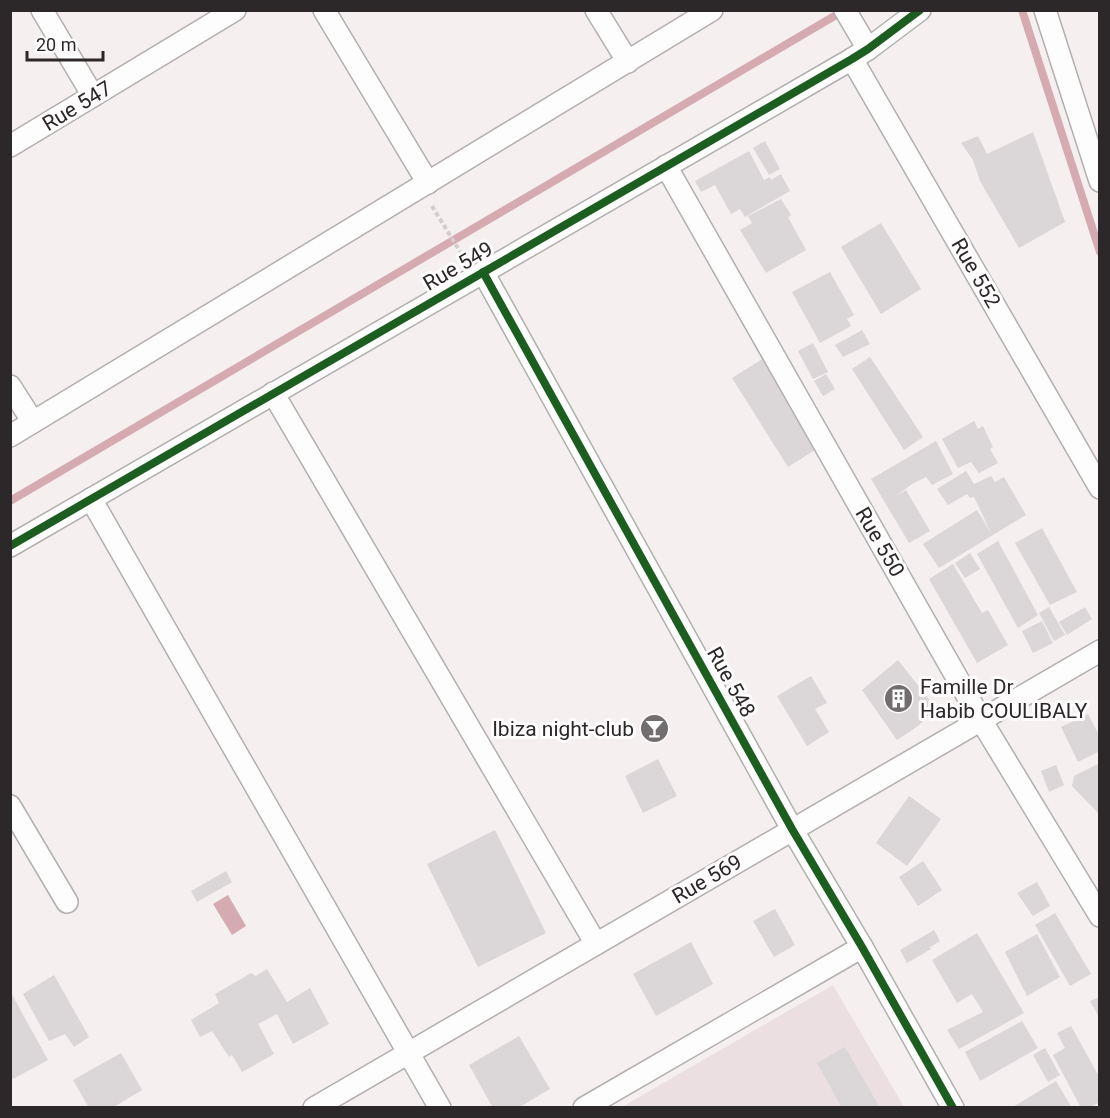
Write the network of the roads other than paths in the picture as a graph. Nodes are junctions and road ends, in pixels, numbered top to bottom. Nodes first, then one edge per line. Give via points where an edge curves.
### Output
1 (42, 10) edge
2 (235, 10) edge
3 (324, 10) edge
4 (597, 10) edge
5 (712, 10) edge
6 (845, 10) edge
7 (920, 10) edge
8 (1045, 10) edge
9 (860, 54) junction
10 (628, 62) junction
11 (93, 96) junction
12 (10, 146) edge
13 (666, 166) junction
14 (1100, 181) edge
15 (428, 183) junction
16 (483, 272) junction
17 (10, 386) edge
18 (273, 393) junction
19 (33, 422) junction
20 (10, 436) edge
21 (1100, 488) edge
22 (92, 498) junction
23 (10, 546) edge
24 (1100, 651) edge
25 (981, 720) junction
26 (10, 806) edge
27 (792, 829) junction
28 (67, 902) dead end
29 (1100, 916) edge
30 (596, 944) junction
31 (862, 947) junction
32 (409, 1053) junction
33 (314, 1107) edge
34 (440, 1107) edge
35 (584, 1107) edge
36 (953, 1107) edge

1 - 11 street
2 - 11 street, Rue 547
3 - 15 street
4 - 10 street
5 - 10 street
6 - 9 street, Rue 552
7 - 9 street, Rue 549
8 - 14 street
9 - 13 street, Rue 549
9 - 21 street, Rue 552
10 - 15 street
11 - 12 street, Rue 547
13 - 16 street, Rue 549
13 - 25 street, Rue 550
15 - 19 street
16 - 18 street, Rue 549
16 - 27 street, Rue 548
17 - 19 street
18 - 22 street, Rue 549
18 - 30 street
19 - 20 street
22 - 23 street, Rue 549
22 - 32 street
24 - 25 street, Rue 569
25 - 27 street, Rue 569
25 - 29 street, Rue 550
26 - 28 street
27 - 30 street, Rue 569
27 - 31 street, Rue 548
30 - 32 street, Rue 569
31 - 35 street
31 - 36 street, Rue 548
32 - 33 street, Rue 569
32 - 34 street

